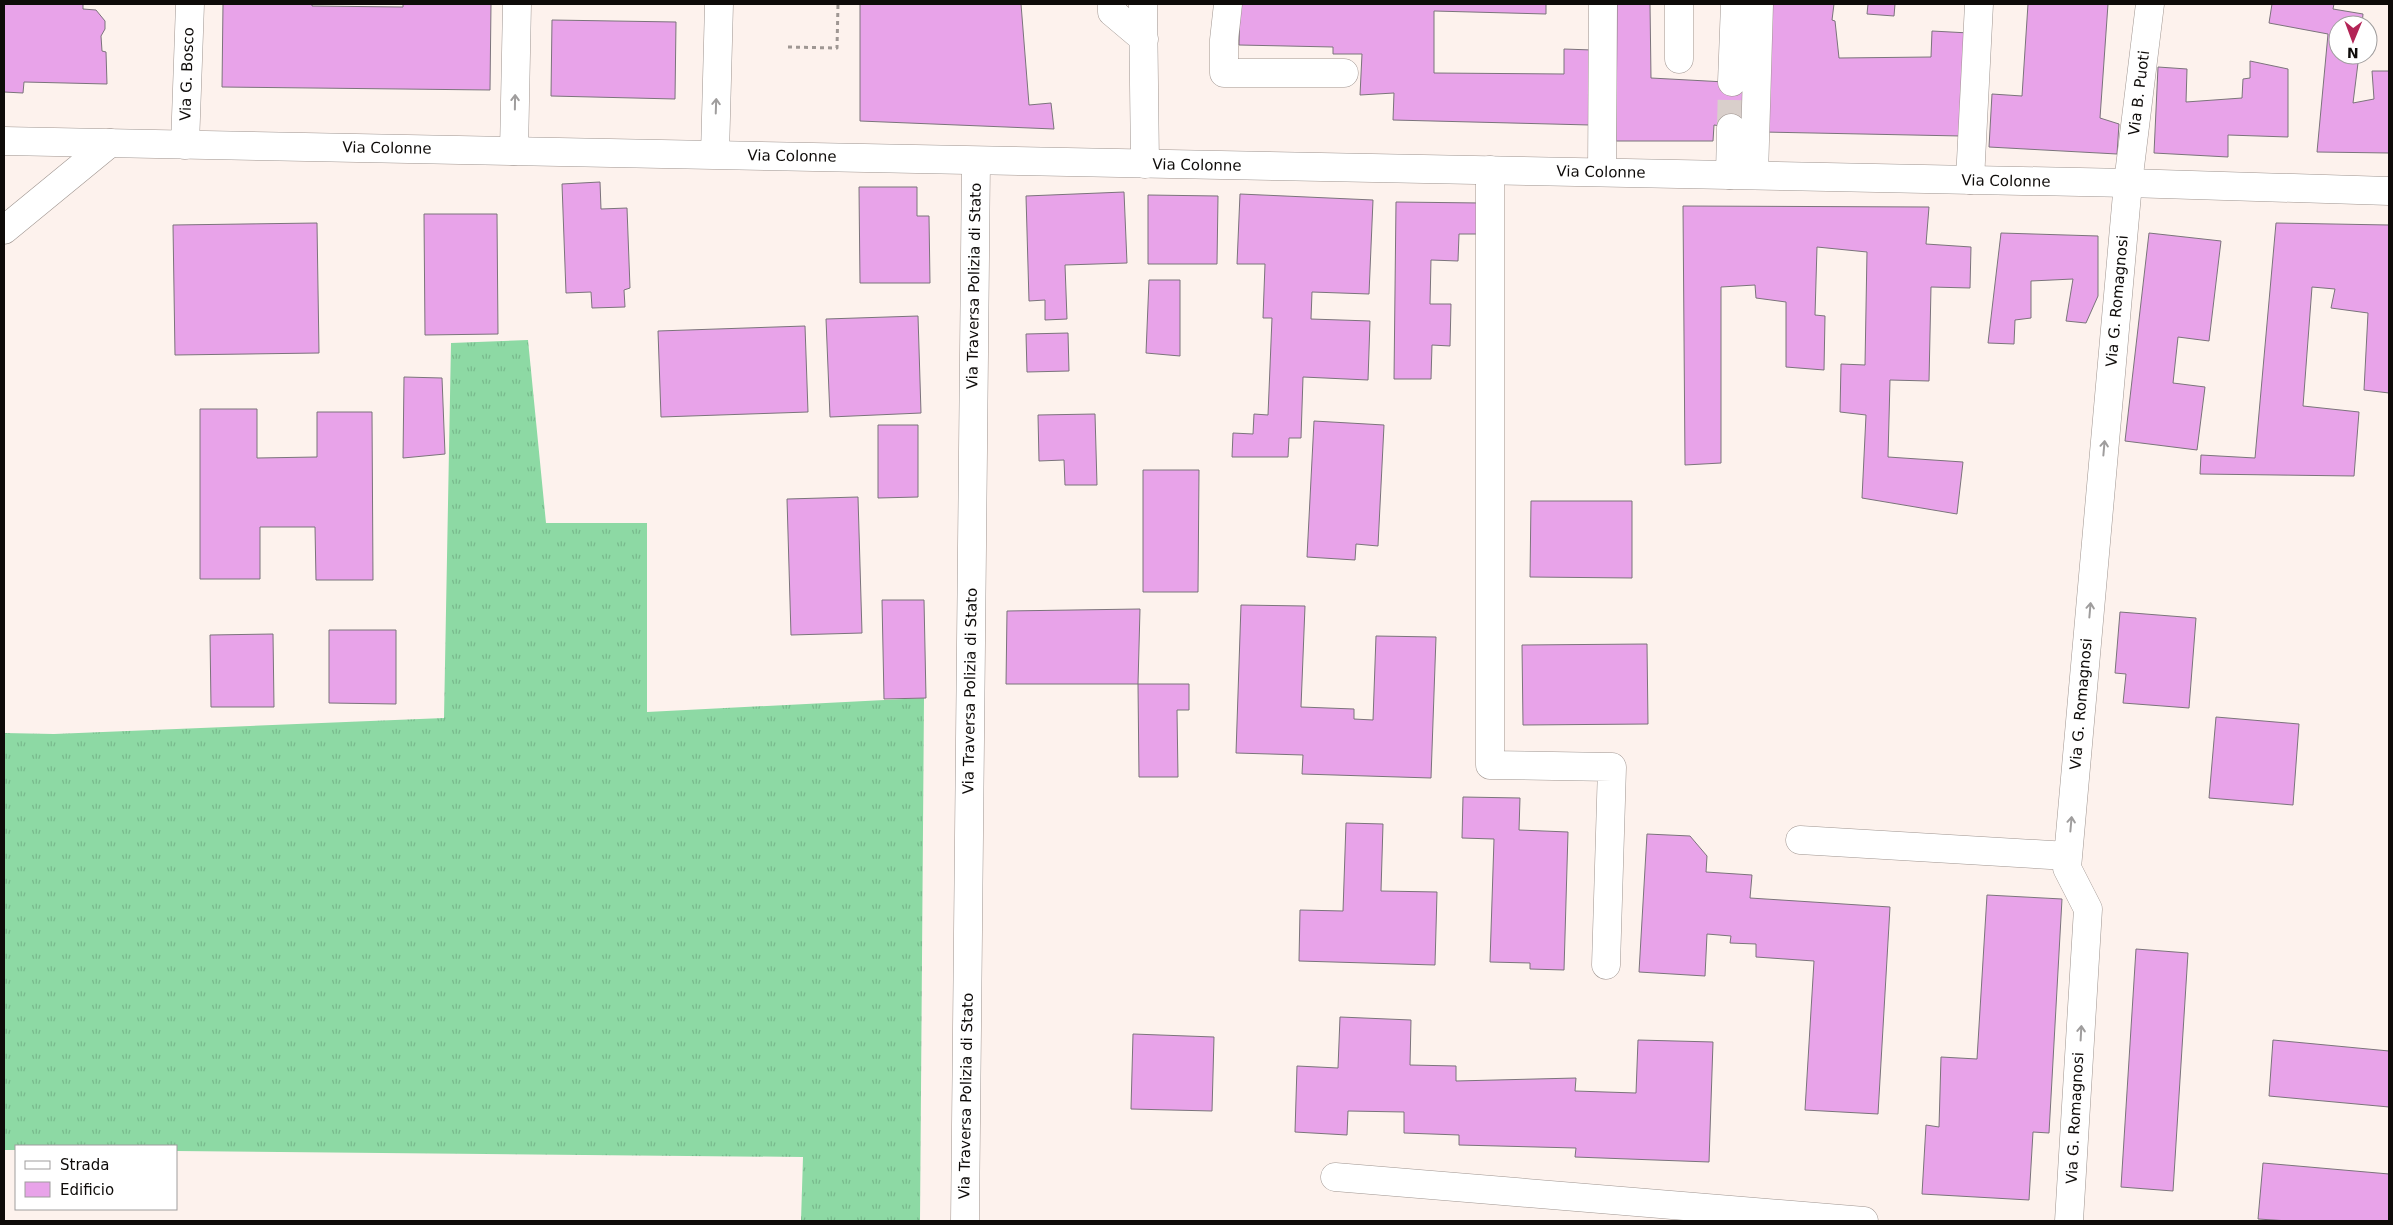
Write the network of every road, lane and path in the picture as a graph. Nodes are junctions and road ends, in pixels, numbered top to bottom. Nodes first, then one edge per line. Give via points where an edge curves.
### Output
1 (190, 4) edge
2 (517, 4) edge
3 (719, 4) edge
4 (838, 4) edge
5 (1112, 4) edge
6 (1143, 4) edge
7 (1228, 4) edge
8 (1603, 4) edge
9 (1679, 4) edge
10 (1735, 4) edge
11 (1759, 4) edge
12 (1979, 4) edge
13 (2150, 4) edge
14 (1144, 39) junction
15 (788, 47) dead end
16 (1679, 58) dead end
17 (1344, 73) dead end
18 (1732, 82) tunnel mouth
19 (1731, 128) tunnel mouth
20 (4, 141) edge
21 (110, 143) junction
22 (185, 144) junction
23 (514, 151) junction
24 (714, 154) junction
25 (976, 161) junction
26 (1145, 164) junction
27 (1490, 170) junction
28 (1602, 172) junction
29 (1742, 175) junction
30 (1970, 180) junction
31 (2128, 183) junction
32 (2389, 191) edge
33 (4, 230) edge
34 (1800, 840) dead end
35 (2068, 856) junction
36 (1606, 965) dead end
37 (1335, 1177) dead end
38 (964, 1221) edge
39 (1864, 1221) edge
40 (2069, 1221) edge

1 - 22 street, Via G. Bosco
23 -> 2 street
24 -> 3 street
4 - 15 path via 837,48
5 - 14 street via 1112,12
6 - 14 street
7 - 17 street via 1224,73
8 - 28 street
9 - 16 street
10 - 18 street
11 - 29 street
12 - 30 street
13 - 31 street, Via B. Puoti
14 - 26 street
19 - 29 street
20 - 21 street, Via Colonne
21 - 22 street, Via Colonne
21 - 33 street
22 - 23 street, Via Colonne
23 - 24 street, Via Colonne
24 - 25 street, Via Colonne
25 - 26 street, Via Colonne
25 - 38 street, Via Traversa Polizia di Stato
26 - 27 street, Via Colonne
27 - 28 street, Via Colonne
27 - 36 street via 1490,765 1612,767
28 - 29 street, Via Colonne
29 - 30 street, Via Colonne
30 - 31 street, Via Colonne
31 - 32 street, Via Colonne
35 -> 31 street, Via G. Romagnosi
34 - 35 street
40 -> 35 street, Via G. Romagnosi via 2088,909 2067,868
37 - 39 street

